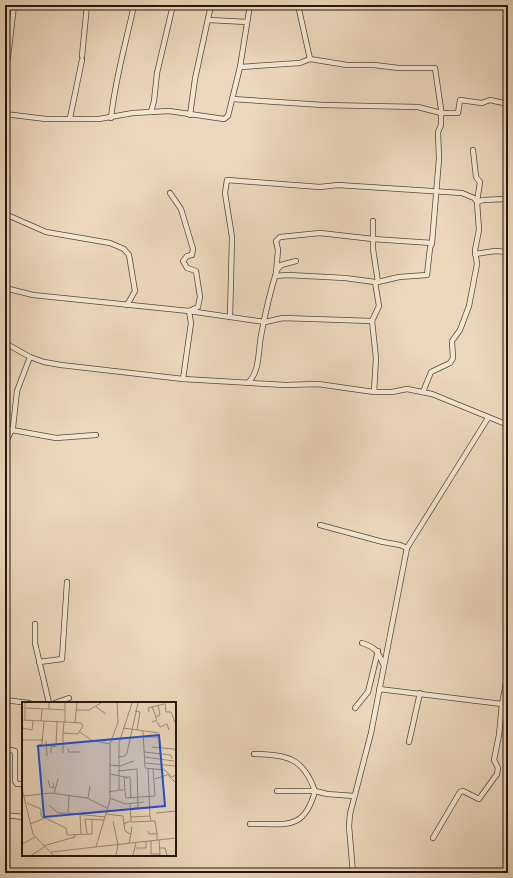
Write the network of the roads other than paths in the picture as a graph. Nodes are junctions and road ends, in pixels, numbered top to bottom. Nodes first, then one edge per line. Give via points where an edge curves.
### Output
1 (14, 5) edge
2 (87, 5) edge
3 (134, 5) edge
4 (173, 5) edge
5 (211, 5) edge
6 (250, 5) edge
7 (298, 5) edge
8 (209, 20) junction
9 (247, 22) junction
10 (310, 59) junction
11 (240, 67) junction
12 (5, 69) edge
13 (232, 99) junction
14 (508, 104) edge
15 (151, 112) junction
16 (441, 113) junction
17 (5, 114) edge
18 (190, 115) junction
19 (70, 118) junction
20 (111, 118) junction
21 (473, 150) dead end
22 (170, 192) dead end
23 (436, 192) junction
24 (477, 202) junction
25 (508, 202) edge
26 (5, 214) edge
27 (373, 221) dead end
28 (373, 239) junction
29 (432, 243) junction
30 (508, 252) edge
31 (475, 254) junction
32 (296, 261) dead end
33 (275, 274) junction
34 (377, 282) junction
35 (5, 288) edge
36 (127, 305) junction
37 (189, 312) junction
38 (230, 317) junction
39 (372, 321) junction
40 (265, 322) junction
41 (5, 343) edge
42 (30, 357) junction
43 (253, 378) junction
44 (183, 379) junction
45 (248, 383) junction
46 (256, 383) junction
47 (374, 392) junction
48 (423, 392) junction
49 (488, 418) junction
50 (508, 425) edge
51 (12, 430) junction
52 (96, 435) dead end
53 (5, 444) edge
54 (320, 525) dead end
55 (407, 548) junction
56 (67, 582) dead end
57 (35, 624) dead end
58 (362, 643) dead end
59 (378, 651) junction
60 (39, 662) junction
61 (384, 666) junction
62 (508, 673) edge
63 (379, 688) junction
64 (420, 694) junction
65 (68, 698) dead end
66 (5, 700) edge
67 (22, 702) edge
68 (49, 702) edge
69 (58, 702) edge
70 (502, 704) junction
71 (355, 708) dead end
72 (409, 742) dead end
73 (5, 749) edge
74 (254, 754) dead end
75 (22, 784) edge
76 (277, 791) dead end
77 (315, 791) junction
78 (354, 796) junction
79 (5, 815) edge
80 (22, 817) edge
81 (250, 824) dead end
82 (433, 838) dead end
83 (354, 873) edge

1 - 12 street
2 - 19 street via 82,58
3 - 20 street via 113,96
4 - 15 street via 157,72
5 - 8 street
6 - 9 street
7 - 10 street
8 - 9 street
8 - 18 street via 195,79
9 - 11 street
10 - 11 street via 300,63
10 - 16 street via 347,65 435,68
11 - 13 street
13 - 16 street via 323,105 418,107
13 - 18 street via 228,116 224,119
14 - 16 street via 490,100 482,103 460,100 458,113
15 - 18 street
15 - 20 street
16 - 23 street
17 - 19 street
19 - 20 street
21 - 24 street via 476,177 480,182
22 - 37 street via 181,210 193,249 192,255 183,261 187,268 196,271 200,300 198,307
23 - 24 street via 462,193
23 - 29 street
23 - 38 street via 227,180 225,193 232,237
24 - 25 street
24 - 31 street via 479,230
26 - 36 street via 46,232 110,243 124,249 129,255 135,291
27 - 28 street
28 - 29 street
28 - 33 street via 320,232 280,237 276,241 278,250
28 - 34 street
29 - 34 street via 427,276 399,277
30 - 31 street
31 - 48 street via 477,264 469,306 460,330 452,341 453,358 450,364 430,372
32 - 33 street via 281,265
33 - 34 street
33 - 40 street
34 - 39 street via 379,306
35 - 36 street via 33,295
36 - 37 street
37 - 38 street
37 - 44 street via 191,323
38 - 40 street
39 - 40 street via 283,318
39 - 47 street via 376,358
40 - 43 street
41 - 42 street
42 - 44 street via 61,365
42 - 51 street via 16,396
43 - 45 street
43 - 46 street
44 - 45 street
45 - 46 street
46 - 47 street via 318,384
47 - 48 street via 407,389
48 - 49 street via 469,408
49 - 50 street
49 - 55 street
51 - 52 street via 56,438
51 - 53 street
54 - 55 street
55 - 61 street
56 - 60 street via 62,659
57 - 60 street via 34,637
58 - 59 street
59 - 61 street
59 - 71 street via 368,692
60 - 68 street
61 - 63 street
62 - 70 street
63 - 64 street
63 - 78 street via 371,733
64 - 70 street
64 - 72 street
65 - 69 street
66 - 67 street
70 - 82 street via 494,760 498,768 497,774 479,799 460,792
73 - 75 street via 15,751 15,781
74 - 77 street via 282,756 294,761 307,771
76 - 77 street
77 - 78 street
77 - 81 street via 309,808 300,820 280,824
78 - 83 street via 349,826
79 - 80 street

